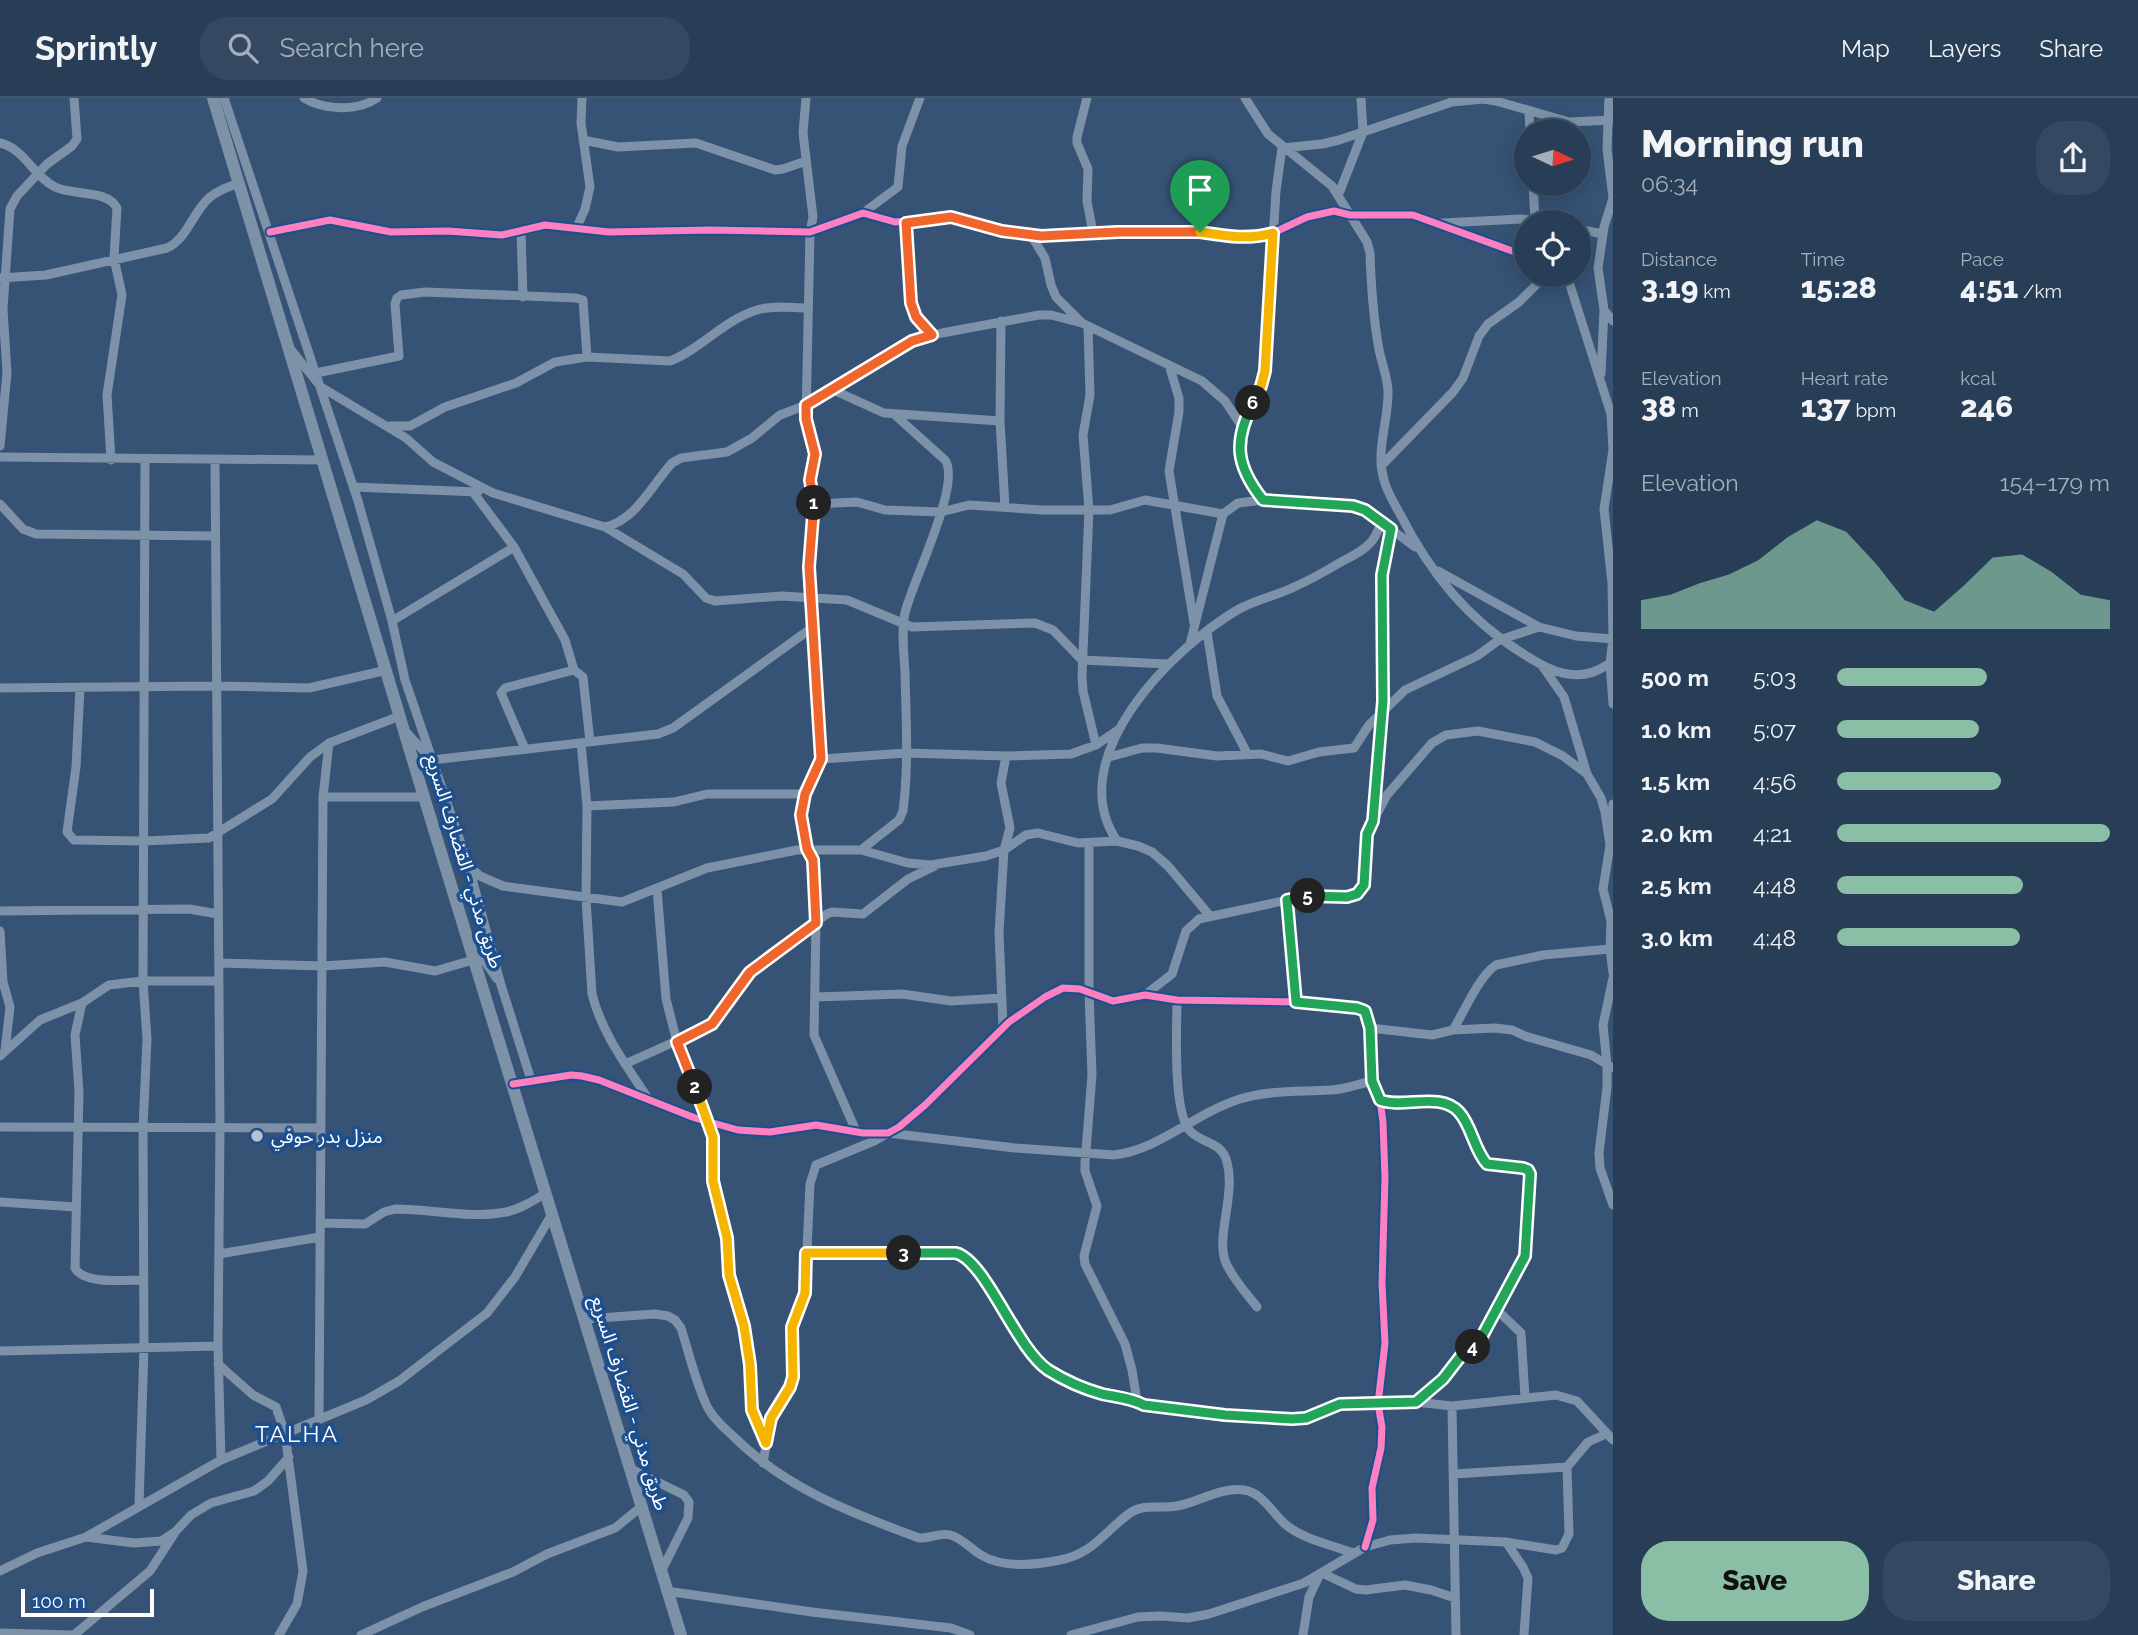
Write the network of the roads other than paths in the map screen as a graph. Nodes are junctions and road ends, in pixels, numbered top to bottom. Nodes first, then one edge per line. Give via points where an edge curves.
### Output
1 (213, 98) edge
2 (224, 98) edge
3 (304, 98) edge
4 (377, 98) edge
5 (582, 98) edge
6 (806, 98) edge
7 (920, 98) edge
8 (1087, 98) edge
9 (1245, 98) edge
10 (1361, 98) edge
11 (1515, 98) edge
12 (1609, 98) edge
13 (76, 100) edge
14 (1507, 104) junction
15 (1529, 111) junction
16 (1529, 119) edge
17 (1610, 120) edge
18 (1363, 132) junction
19 (583, 140) junction
20 (0, 143) edge
21 (1282, 148) junction
22 (806, 161) junction
23 (38, 174) junction
24 (239, 183) junction
25 (1338, 196) junction
26 (1613, 198) edge
27 (863, 213) junction
28 (1350, 215) junction
29 (1514, 220) edge
30 (906, 223) junction
31 (1437, 223) junction
32 (576, 229) junction
33 (270, 232) junction
34 (521, 232) junction
35 (810, 232) junction
36 (1591, 232) edge
37 (1093, 233) junction
38 (1273, 233) junction
39 (1603, 234) junction
40 (1031, 235) junction
41 (1514, 252) edge
42 (114, 258) junction
43 (3, 278) edge
44 (1534, 287) edge
45 (1571, 287) edge
46 (523, 297) junction
47 (807, 309) junction
48 (1604, 310) junction
49 (1001, 321) junction
50 (1613, 321) edge
51 (1085, 324) junction
52 (932, 335) junction
53 (289, 347) junction
54 (587, 357) junction
55 (1169, 365) junction
56 (316, 373) junction
57 (1601, 379) junction
58 (321, 387) junction
59 (831, 389) junction
60 (806, 405) junction
61 (896, 416) junction
62 (1000, 421) junction
63 (385, 425) junction
64 (1241, 425) junction
65 (0, 446) edge
66 (1613, 450) edge
67 (0, 457) edge
68 (111, 460) junction
69 (145, 460) junction
70 (323, 460) junction
71 (215, 461) junction
72 (1381, 466) junction
73 (354, 486) junction
74 (472, 492) junction
75 (493, 493) junction
76 (1263, 500) junction
77 (0, 504) edge
78 (814, 504) junction
79 (1174, 505) junction
80 (1005, 507) junction
81 (1089, 510) junction
82 (941, 512) junction
83 (1223, 514) junction
84 (1382, 522) junction
85 (604, 527) junction
86 (1391, 529) junction
87 (144, 535) junction
88 (215, 536) junction
89 (514, 547) junction
90 (1417, 548) junction
91 (1433, 568) junction
92 (811, 596) junction
93 (392, 621) junction
94 (904, 625) junction
95 (813, 627) junction
96 (1539, 627) junction
97 (1195, 628) junction
98 (1207, 632) junction
99 (1499, 639) junction
100 (1613, 639) edge
101 (1191, 644) junction
102 (1082, 660) junction
103 (1612, 662) edge
104 (1168, 664) junction
105 (1540, 664) junction
106 (387, 670) junction
107 (574, 670) junction
108 (216, 686) junction
109 (144, 687) junction
110 (0, 688) edge
111 (80, 688) junction
112 (1613, 704) edge
113 (1382, 714) junction
114 (400, 716) junction
115 (1119, 729) junction
116 (404, 730) junction
117 (329, 743) junction
118 (585, 743) junction
119 (1096, 744) junction
120 (524, 749) junction
121 (906, 753) junction
122 (1247, 753) junction
123 (1006, 756) junction
124 (1109, 757) junction
125 (821, 759) junction
126 (432, 760) junction
127 (1587, 774) junction
128 (805, 794) junction
129 (323, 797) junction
130 (424, 797) junction
131 (1613, 804) edge
132 (587, 806) junction
133 (1373, 821) junction
134 (218, 833) junction
135 (144, 841) junction
136 (1117, 841) junction
137 (1089, 843) junction
138 (807, 849) junction
139 (861, 850) junction
140 (1003, 850) junction
141 (1611, 852) edge
142 (940, 863) junction
143 (468, 864) junction
144 (657, 889) junction
145 (586, 898) junction
146 (1287, 900) junction
147 (144, 910) junction
148 (0, 911) edge
149 (218, 914) junction
150 (1210, 916) junction
151 (816, 923) junction
152 (0, 931) edge
153 (1610, 949) junction
154 (475, 958) junction
155 (219, 963) junction
156 (321, 966) junction
157 (1613, 976) edge
158 (143, 981) junction
159 (219, 981) junction
160 (501, 985) junction
161 (1089, 992) junction
162 (1145, 995) junction
163 (816, 997) junction
164 (1002, 998) junction
165 (1178, 1000) junction
166 (1296, 1002) junction
167 (82, 1003) junction
168 (1609, 1009) edge
169 (1003, 1027) junction
170 (1370, 1028) junction
171 (1453, 1030) junction
172 (677, 1042) junction
173 (3, 1053) edge
174 (625, 1064) junction
175 (1610, 1066) edge
176 (531, 1080) junction
177 (1372, 1081) junction
178 (513, 1084) junction
179 (649, 1100) junction
180 (1380, 1100) junction
181 (708, 1122) junction
182 (1186, 1125) junction
183 (0, 1127) edge
184 (78, 1128) junction
185 (143, 1128) junction
186 (220, 1128) junction
187 (320, 1128) junction
188 (856, 1131) junction
189 (888, 1133) junction
190 (1086, 1153) junction
191 (1611, 1192) edge
192 (546, 1193) junction
193 (0, 1202) edge
194 (1613, 1205) edge
195 (76, 1207) junction
196 (552, 1214) junction
197 (320, 1223) junction
198 (320, 1237) junction
199 (806, 1253) junction
200 (219, 1254) junction
201 (144, 1280) junction
202 (1257, 1307) dead end
203 (1497, 1310) junction
204 (585, 1320) junction
205 (218, 1346) junction
206 (144, 1347) junction
207 (0, 1351) edge
208 (218, 1364) junction
209 (1525, 1397) junction
210 (1136, 1401) junction
211 (1416, 1402) junction
212 (1378, 1404) junction
213 (1452, 1406) junction
214 (319, 1419) junction
215 (285, 1433) junction
216 (1609, 1437) edge
217 (766, 1443) junction
218 (289, 1457) junction
219 (221, 1460) junction
220 (763, 1463) junction
221 (1567, 1467) junction
222 (629, 1468) junction
223 (1454, 1475) junction
224 (139, 1505) junction
225 (641, 1507) junction
226 (175, 1532) junction
227 (86, 1537) junction
228 (1455, 1541) junction
229 (1506, 1542) junction
230 (1365, 1547) junction
231 (1353, 1553) junction
232 (0, 1570) edge
233 (661, 1572) junction
234 (1321, 1575) junction
235 (667, 1591) junction
236 (1455, 1598) junction
237 (673, 1613) junction
238 (0, 1633) edge
239 (73, 1635) edge
240 (279, 1635) edge
241 (361, 1635) edge
242 (681, 1635) edge
243 (688, 1635) edge
244 (970, 1635) edge
245 (1071, 1635) edge
246 (1303, 1635) edge
247 (1455, 1635) edge
248 (1524, 1635) edge

1 - 24 highway, طريق مدني - القضارف السريع
2 - 33 street
3 - 4 street via 323,107 361,105
5 - 19 street
6 - 22 street
7 - 27 street via 902,146 898,187
8 - 37 street via 1077,144 1088,169
9 - 21 street
10 - 18 street
11 - 14 street
12 - 17 street
13 - 23 street via 77,139
14 - 15 street
14 - 18 street via 1483,99 1452,102
15 - 16 street
15 - 17 street via 1569,122
17 - 26 street
18 - 21 street via 1322,144
18 - 25 street
19 - 22 street via 618,147 695,143 775,170
19 - 32 street via 590,187
20 - 23 street via 20,153
21 - 25 street via 1321,176
21 - 38 street
22 - 35 street via 813,217
23 - 42 street via 58,189 114,202
23 - 43 street via 10,209
24 - 42 street via 210,198 174,245
24 - 53 highway, طريق مدني - القضارف السريع
25 - 28 street
26 - 39 street
27 - 30 street
27 - 35 street
28 - 31 street via 1413,215
28 - 38 street via 1319,213
28 - 72 street via 1370,253 1387,387
29 - 31 street
30 - 40 street via 951,217
30 - 52 street via 911,303 916,317
31 - 41 street
32 - 34 street via 545,225
32 - 35 street
33 - 34 street via 330,220 390,232 502,236
33 - 56 street
34 - 46 street
35 - 47 street
36 - 39 street
37 - 38 street via 1200,232 1234,238
37 - 40 street
38 - 64 street via 1265,371
39 - 48 street via 1598,268
40 - 51 street via 1045,258 1056,296
42 - 43 street via 46,275
42 - 68 street via 122,295 107,395
43 - 65 street via 7,373
44 - 72 street via 1488,324 1453,392
45 - 57 street
46 - 54 street via 583,300
46 - 56 street via 401,295 395,304 398,356
47 - 54 street via 757,310 670,361
47 - 60 street
48 - 50 street
48 - 57 street
49 - 51 street via 1051,315
49 - 52 street
49 - 62 street
51 - 55 street
51 - 81 street via 1090,395 1083,435
52 - 59 street via 912,341
53 - 58 street
53 - 70 highway, طريق مدني - القضارف السريع
54 - 63 street via 555,362 410,426
55 - 64 street via 1215,391
55 - 79 street via 1180,412 1169,471
56 - 58 street
57 - 66 street via 1611,414
58 - 63 street
58 - 73 street
59 - 60 street
59 - 61 street
60 - 78 street via 815,454 810,480
60 - 85 street via 780,415 727,452 672,463 622,522
61 - 62 street
61 - 82 street via 949,466
62 - 80 street
63 - 75 street via 433,462
64 - 76 street via 1242,467
66 - 100 street via 1604,509
67 - 68 street
68 - 69 street
69 - 71 street
69 - 87 street
70 - 71 street
70 - 106 highway, طريق مدني - القضارف السريع
71 - 88 street
72 - 90 street via 1384,483
73 - 74 street
73 - 93 street
74 - 75 street
74 - 89 street
75 - 85 street
76 - 83 street via 1238,503
76 - 84 street via 1353,506
77 - 87 street via 29,533
78 - 82 street via 857,502 885,510
78 - 92 street via 808,555
79 - 81 street via 1145,500 1117,509
79 - 83 street
79 - 97 street
80 - 81 street
80 - 82 street via 969,505
81 - 102 street
82 - 94 street
83 - 97 street
84 - 86 street
84 - 98 street via 1363,551 1294,587 1257,600
85 - 92 street via 683,574 706,598
86 - 90 street
86 - 113 street via 1381,587
87 - 88 street
87 - 109 street
88 - 108 street
89 - 93 street
89 - 107 street via 565,640
90 - 91 street
91 - 96 street
91 - 99 street via 1462,607
92 - 94 street via 860,604
92 - 95 street
93 - 126 street via 405,680
94 - 102 street via 1035,623 1053,630
94 - 121 street
95 - 118 street via 673,728 648,736
95 - 125 street
96 - 99 street
96 - 100 street
97 - 101 street
98 - 101 street
98 - 122 street via 1217,696
99 - 105 street
99 - 113 street via 1478,656 1405,690
100 - 103 street
101 - 104 street
102 - 104 street
102 - 119 street via 1083,691
103 - 105 street via 1596,672 1576,675
103 - 112 street
104 - 115 street
105 - 127 street via 1564,697
106 - 108 street via 309,688
106 - 114 highway, طريق مدني - القضارف السريع
107 - 118 street via 586,687
107 - 120 street via 505,688 501,693
108 - 109 street
108 - 134 street
109 - 111 street
109 - 135 street
110 - 111 street
111 - 135 street via 76,767 66,832 74,840
113 - 122 street via 1354,748 1288,761
113 - 133 street
114 - 116 highway, طريق مدني - القضارف السريع
114 - 117 street
115 - 119 street
115 - 124 street
116 - 126 street
116 - 130 highway, طريق مدني - القضارف السريع
117 - 129 street
117 - 134 street via 272,799
118 - 120 street
118 - 132 street
119 - 123 street via 1071,754
120 - 126 street
121 - 123 street
121 - 125 street
121 - 139 street via 899,820
122 - 124 street via 1217,756 1142,748
123 - 140 street via 1001,783 1010,828
124 - 136 street via 1102,803
125 - 128 street
126 - 143 street
127 - 133 street via 1546,746 1494,733 1446,735 1432,743 1387,795
127 - 141 street via 1601,798
128 - 132 street via 707,794 674,802
128 - 138 street via 801,815
129 - 130 street
129 - 156 street
130 - 154 highway, طريق مدني - القضارف السريع
131 - 141 street
132 - 145 street
133 - 146 street via 1367,834 1364,885 1357,894
134 - 135 street via 204,839
134 - 149 street
135 - 147 street
136 - 137 street
136 - 150 street via 1152,852
137 - 140 street via 1038,833
137 - 161 street
138 - 139 street
138 - 144 street via 707,868
138 - 151 street via 813,860
139 - 142 street via 908,863
140 - 142 street
140 - 164 street
141 - 153 street via 1603,889 1611,920
142 - 151 street via 908,879 863,914 832,912
143 - 145 street via 480,876 503,886
143 - 160 street
144 - 145 street via 622,902
144 - 172 street via 663,985
145 - 174 street via 592,994 610,1041
146 - 150 street
146 - 166 street
147 - 148 street
147 - 149 street
147 - 158 street
149 - 155 street
150 - 162 street via 1186,931 1172,974
151 - 163 street
151 - 172 street via 750,972 712,1024
152 - 173 street via 3,982 10,1007
153 - 157 street
153 - 171 street via 1496,965
154 - 156 street via 435,971 385,962
154 - 160 street via 483,960
154 - 178 highway, طريق مدني - القضارف السريع
155 - 156 street
155 - 159 street
156 - 187 street
157 - 168 street
158 - 159 street
158 - 167 street via 110,985
158 - 185 street via 147,1039
159 - 186 street
160 - 176 street
161 - 162 street via 1113,1001
161 - 169 street via 1063,988
161 - 190 street via 1093,1075
162 - 165 street
163 - 164 street
163 - 188 street via 816,1042
164 - 169 street
165 - 166 street
165 - 182 street via 1177,1080
166 - 170 street via 1357,1008 1365,1011
167 - 173 street via 40,1020
167 - 184 street via 75,1035
168 - 175 street via 1603,1025
169 - 189 street via 925,1105
170 - 171 street via 1432,1035
170 - 177 street
171 - 175 street via 1513,1030 1591,1055
172 - 174 street
172 - 181 street
174 - 179 street
175 - 191 street via 1598,1153
176 - 178 street
176 - 179 street via 582,1076
177 - 180 street
177 - 182 street via 1331,1090 1257,1094 1224,1104
178 - 192 highway, طريق مدني - القضارف السريع
179 - 181 street
180 - 203 street via 1450,1105 1459,1112 1487,1164 1528,1170 1525,1256
180 - 212 street via 1385,1343
181 - 188 street via 754,1132 816,1125
181 - 217 street via 715,1147 713,1181 727,1238 729,1275 747,1342 752,1410
182 - 190 street via 1129,1153
182 - 202 street via 1213,1143 1227,1163 1229,1207 1222,1247 1226,1264
183 - 184 street
184 - 185 street
184 - 195 street
185 - 186 street
185 - 201 street
186 - 187 street
186 - 200 street
187 - 197 street
188 - 189 street
189 - 190 street
189 - 199 street via 816,1165 810,1184
190 - 210 street via 1086,1171 1097,1206 1085,1264 1125,1344
191 - 194 street
192 - 196 highway, طريق مدني - القضارف السريع
192 - 197 street via 506,1212 395,1209 365,1224
193 - 195 street
195 - 201 street via 77,1273 94,1279
196 - 204 highway, طريق مدني - القضارف السريع
196 - 214 street via 515,1277 478,1321 399,1381
197 - 198 street
198 - 200 street
198 - 214 street
199 - 210 street via 964,1255 1027,1349 1047,1369 1100,1393
199 - 217 street via 805,1293 792,1327 793,1377 771,1418
200 - 205 street
201 - 206 street
203 - 209 street via 1521,1333
203 - 211 street via 1478,1344
204 - 220 street via 655,1314 675,1320 712,1414
204 - 222 highway, طريق مدني - القضارف السريع
205 - 206 street
205 - 208 street
206 - 207 street
206 - 224 street
208 - 215 street via 276,1407
208 - 219 street
209 - 213 street
209 - 216 street via 1569,1398 1586,1409
210 - 212 street via 1292,1419 1340,1404
211 - 212 street
211 - 213 street
212 - 230 street via 1381,1448 1372,1488 1373,1520
213 - 223 street
214 - 215 street
215 - 218 street
215 - 219 street
216 - 221 street via 1588,1442
217 - 220 street
218 - 226 street via 254,1491 211,1503
218 - 240 street via 303,1571 297,1604
219 - 224 street
220 - 231 street via 864,1519 919,1538 950,1535 1001,1563 1063,1560 1096,1545 1138,1509 1175,1507 1234,1490 1262,1499 1297,1532
221 - 223 street
221 - 229 street via 1566,1544 1556,1550
222 - 225 highway, طريق مدني - القضارف السريع
222 - 233 street via 684,1495 689,1502 688,1518
223 - 228 street
224 - 227 street
225 - 233 highway, طريق مدني - القضارف السريع
225 - 241 street via 615,1528
226 - 227 street via 161,1541 134,1543
226 - 239 street via 150,1571
227 - 232 street
228 - 229 street
228 - 230 street via 1403,1539
228 - 236 street
229 - 248 street via 1528,1578
230 - 231 street
231 - 234 street
233 - 235 highway, طريق مدني - القضارف السريع
234 - 236 street via 1356,1589 1405,1585
234 - 245 street via 1188,1619 1138,1617
234 - 246 street via 1309,1597
235 - 237 highway, طريق مدني - القضارف السريع
235 - 244 street via 951,1628
236 - 247 street
237 - 242 highway, طريق مدني - القضارف السريع
237 - 243 street
238 - 239 street

